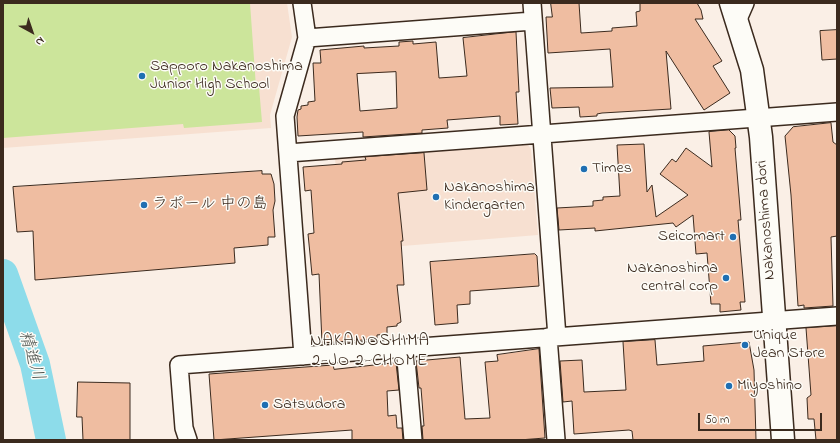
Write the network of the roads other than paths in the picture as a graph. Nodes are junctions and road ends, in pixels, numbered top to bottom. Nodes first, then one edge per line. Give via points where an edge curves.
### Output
1 (302, 3) edge
2 (532, 3) edge
3 (738, 8) edge
4 (533, 21) junction
5 (307, 38) junction
6 (837, 112) edge
7 (759, 118) junction
8 (542, 135) junction
9 (288, 153) junction
10 (837, 316) edge
11 (774, 320) junction
12 (553, 337) junction
13 (405, 348) junction
14 (303, 356) junction
15 (188, 440) edge
16 (413, 440) edge
17 (556, 440) edge
18 (783, 440) edge

1 - 5 street
2 - 4 street
3 - 7 street, Nakanoshima dori via 752,70
4 - 5 street
4 - 8 street
5 - 9 street via 285,116
6 - 7 street
7 - 8 street
7 - 11 street, Nakanoshima dori
8 - 9 street
8 - 12 street
9 - 14 street
10 - 11 street
11 - 12 street
11 - 18 street, Nakanoshima dori
12 - 13 street
12 - 17 street
13 - 14 street
13 - 16 street
14 - 15 street via 179,365 184,428

